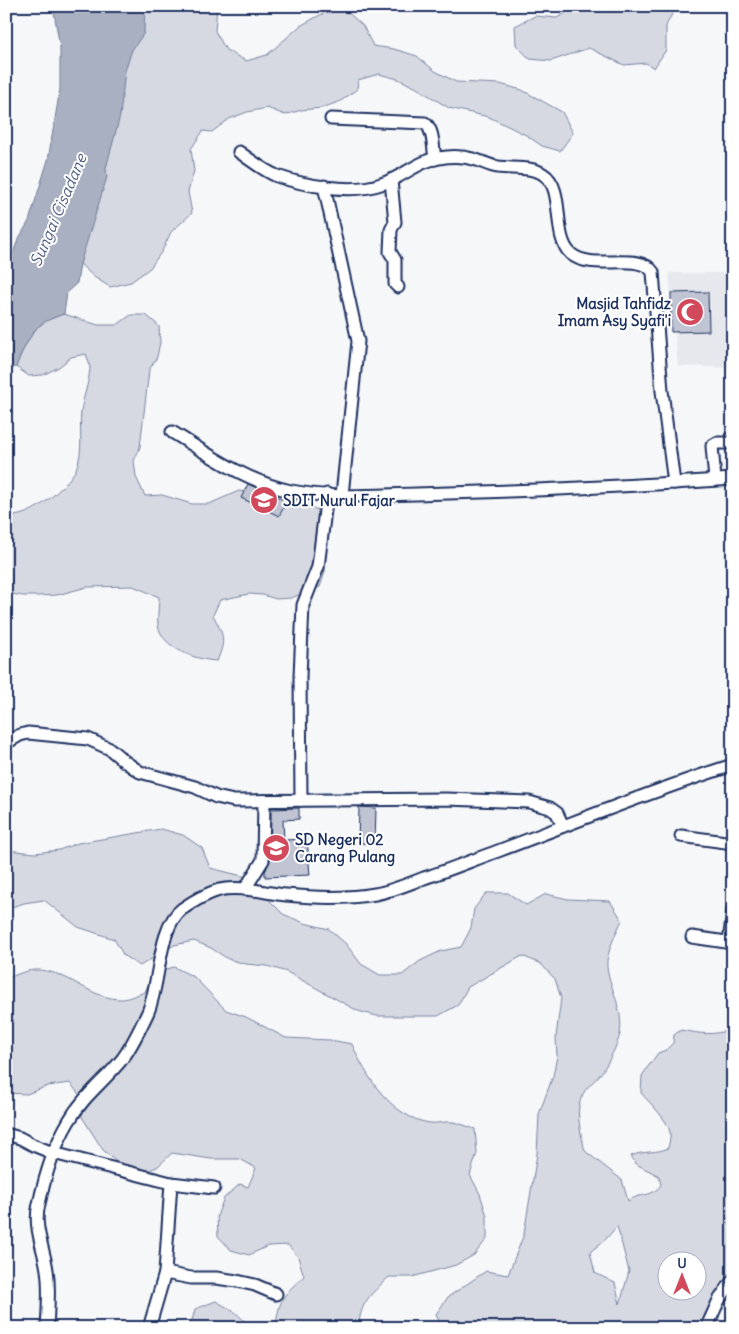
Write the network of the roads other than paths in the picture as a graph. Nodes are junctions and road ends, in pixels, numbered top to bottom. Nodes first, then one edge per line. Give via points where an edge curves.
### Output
1 (331, 120) dead end
2 (239, 152) dead end
3 (435, 159) junction
4 (391, 180) junction
5 (324, 186) junction
6 (398, 287) dead end
7 (172, 432) dead end
8 (733, 443) edge
9 (733, 479) edge
10 (716, 480) junction
11 (674, 483) junction
12 (327, 494) junction
13 (342, 495) junction
14 (6, 743) edge
15 (733, 765) edge
16 (301, 800) junction
17 (264, 801) junction
18 (563, 826) junction
19 (681, 836) dead end
20 (733, 843) edge
21 (245, 888) junction
22 (733, 910) edge
23 (692, 937) dead end
24 (731, 943) edge
25 (6, 1134) edge
26 (53, 1153) junction
27 (171, 1183) junction
28 (214, 1188) dead end
29 (164, 1273) junction
30 (733, 1280) edge
31 (276, 1294) dead end
32 (709, 1322) dead end
33 (47, 1328) edge
34 (149, 1328) edge

1 - 3 street via 425,123 431,131
2 - 5 street via 277,176
3 - 4 street via 414,166
3 - 11 street via 466,158 496,167 542,173 553,187 562,234 571,254 593,262 640,264 650,268 655,278 662,390
4 - 5 street via 351,190
4 - 6 street via 395,222 390,230 390,252 395,260 395,284
5 - 13 street via 358,341
7 - 12 street via 254,480 291,491
8 - 10 street via 712,446
9 - 10 street
10 - 11 street
11 - 13 street
12 - 13 street
12 - 16 street via 318,567 304,605 300,677
14 - 17 street via 28,733 88,739 110,749 132,768 146,774 195,787 224,800
15 - 18 street
16 - 17 street
16 - 18 street via 529,802 550,808 557,813
17 - 21 street via 263,860
18 - 21 street via 376,894 326,898
19 - 20 street
21 - 26 street via 219,890 178,912 164,941 150,1007 140,1028 123,1057 69,1120
22 - 24 street
23 - 24 street
25 - 26 street
26 - 27 street
26 - 33 street via 37,1218 48,1282
27 - 28 street
27 - 29 street
29 - 31 street via 237,1281
29 - 34 street
30 - 32 street

